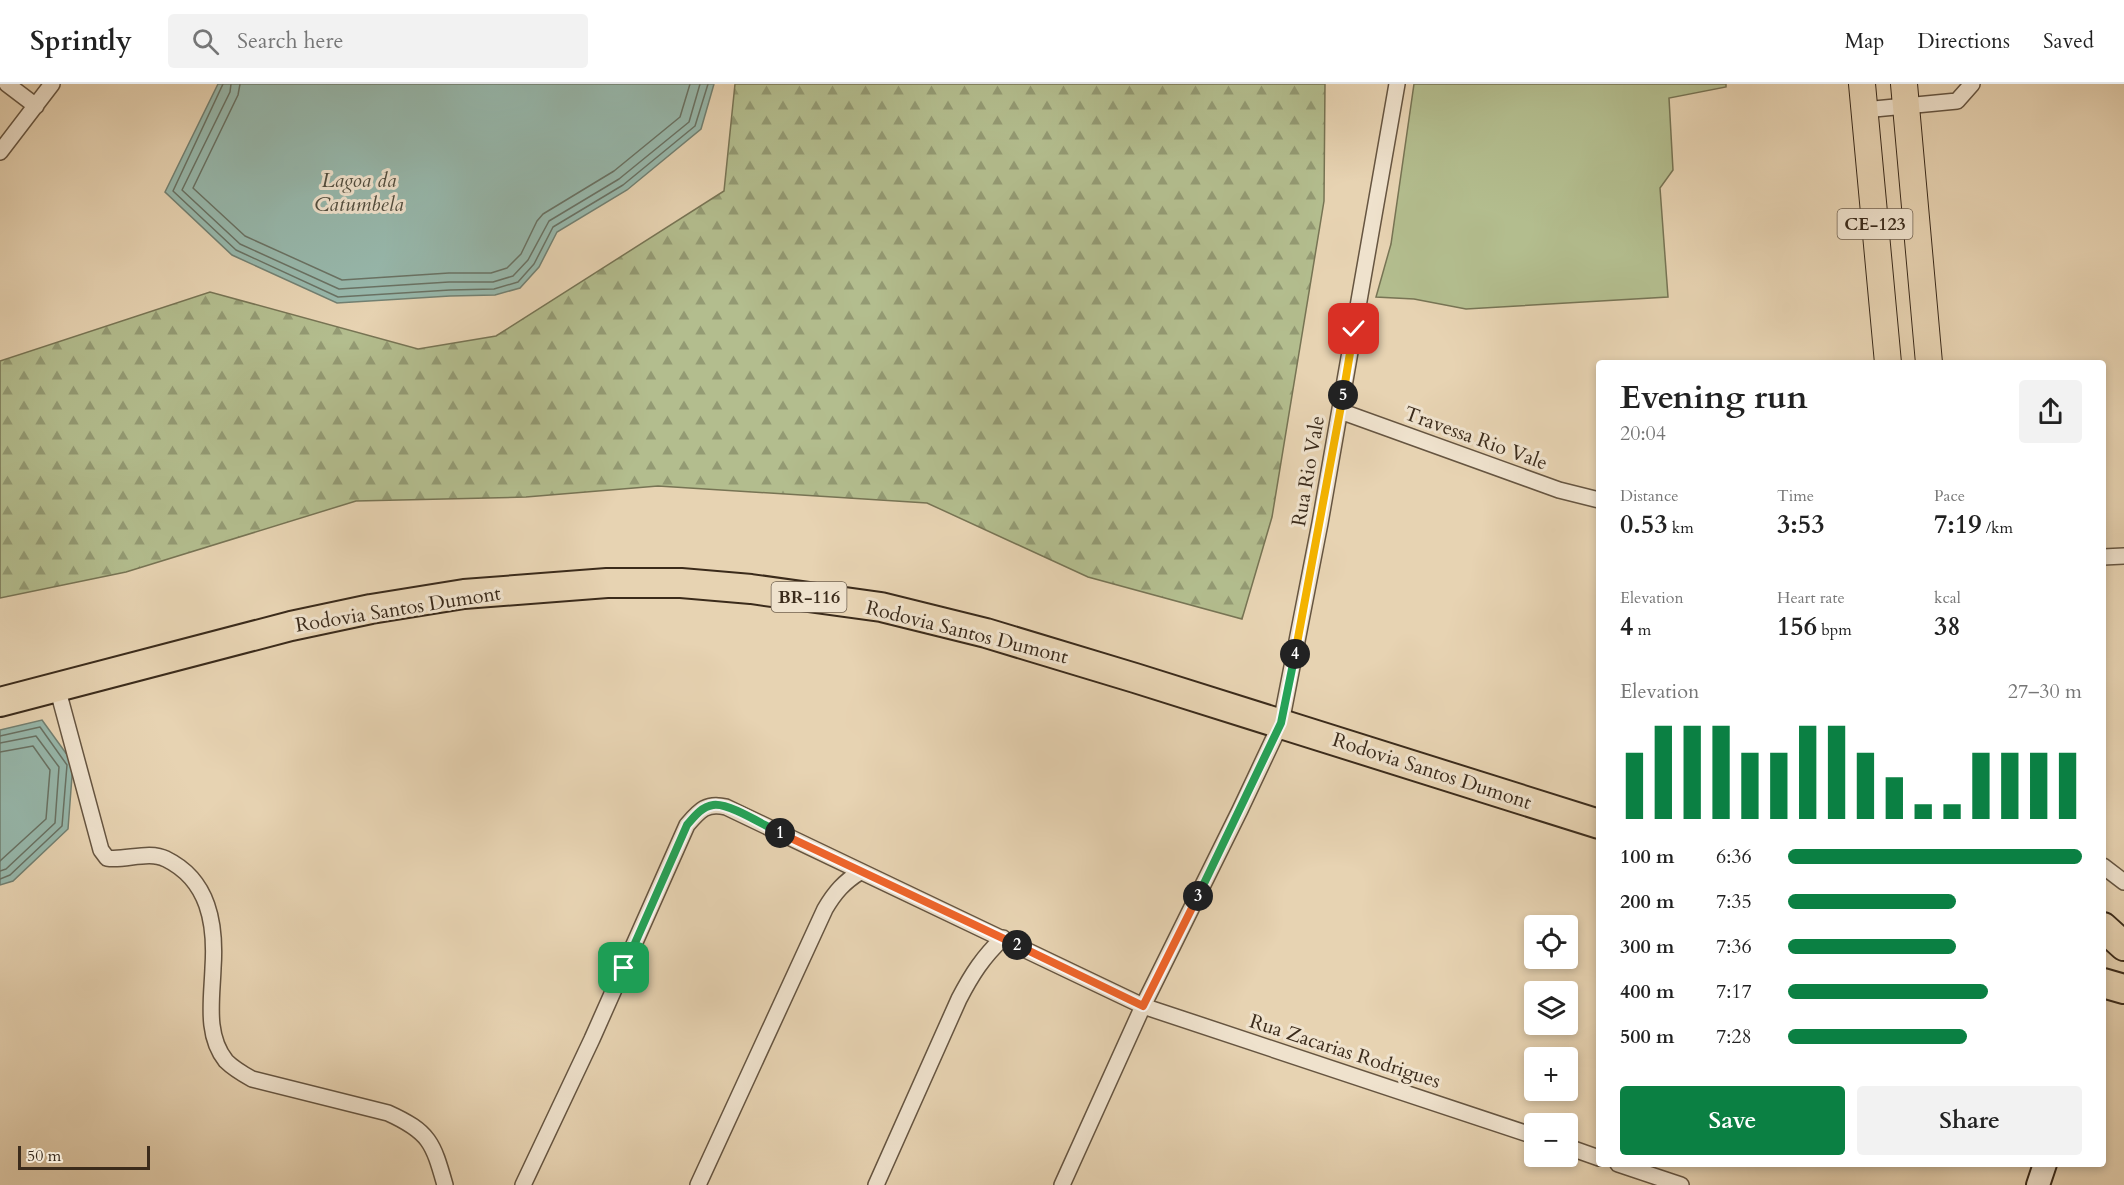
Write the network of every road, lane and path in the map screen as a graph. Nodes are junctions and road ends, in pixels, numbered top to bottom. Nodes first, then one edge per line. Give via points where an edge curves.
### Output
1 (8, 84) edge
2 (51, 84) edge
3 (1397, 84) edge
4 (1862, 84) edge
5 (1972, 84) edge
6 (1905, 95) edge
7 (36, 106) junction
8 (1864, 110) junction
9 (0, 152) edge
10 (1888, 360) edge
11 (1929, 360) edge
12 (1340, 411) junction
13 (1596, 499) edge
14 (2124, 556) edge
15 (2106, 557) edge
16 (57, 687) junction
17 (0, 702) edge
18 (1281, 723) junction
19 (1596, 823) edge
20 (2106, 868) edge
21 (860, 872) junction
22 (2124, 882) edge
23 (1003, 938) junction
24 (1143, 1006) junction
25 (1524, 1133) edge
26 (1578, 1151) edge
27 (1596, 1157) edge
28 (1627, 1167) edge
29 (2044, 1167) edge
30 (1064, 1184) edge
31 (445, 1185) edge
32 (523, 1185) edge
33 (698, 1185) edge
34 (876, 1185) edge
35 (1681, 1185) edge
36 (2038, 1185) edge

1 - 7 street
2 - 7 street
3 - 12 street, Rua Rio Vale
4 - 8 main road, CE-123
5 - 6 street via 1957,101
6 - 8 street
6 - 11 main road, CE-123
7 - 9 street
8 - 10 main road, CE-123
12 - 13 street, Travessa Rio Vale via 1559,490
12 - 18 street, Rua Rio Vale
14 - 15 street
16 - 17 highway, Rodovia Santos Dumont / BR-116
16 - 18 highway, Rodovia Santos Dumont / BR-116 via 291,626 406,603 607,582 681,583 880,607 986,633
16 - 31 street via 101,850 107,858 118,860 147,855 164,858 191,876 204,896 214,950 211,1018 226,1060 252,1079 388,1113 408,1122 430,1141
18 - 19 highway, Rodovia Santos Dumont / BR-116
18 - 24 street, Rua Rio Vale
20 - 22 street
21 - 23 street, Rua Zacarias Rodrigues
21 - 32 street, Rua Zacarias Rodrigues via 726,807 715,804 696,814 687,825
21 - 33 street via 846,880 825,909
23 - 24 street, Rua Zacarias Rodrigues
23 - 34 street via 969,980
24 - 25 street, Rua Zacarias Rodrigues
24 - 30 street, Rua Rio Vale
26 - 27 street
28 - 35 street
29 - 36 street

